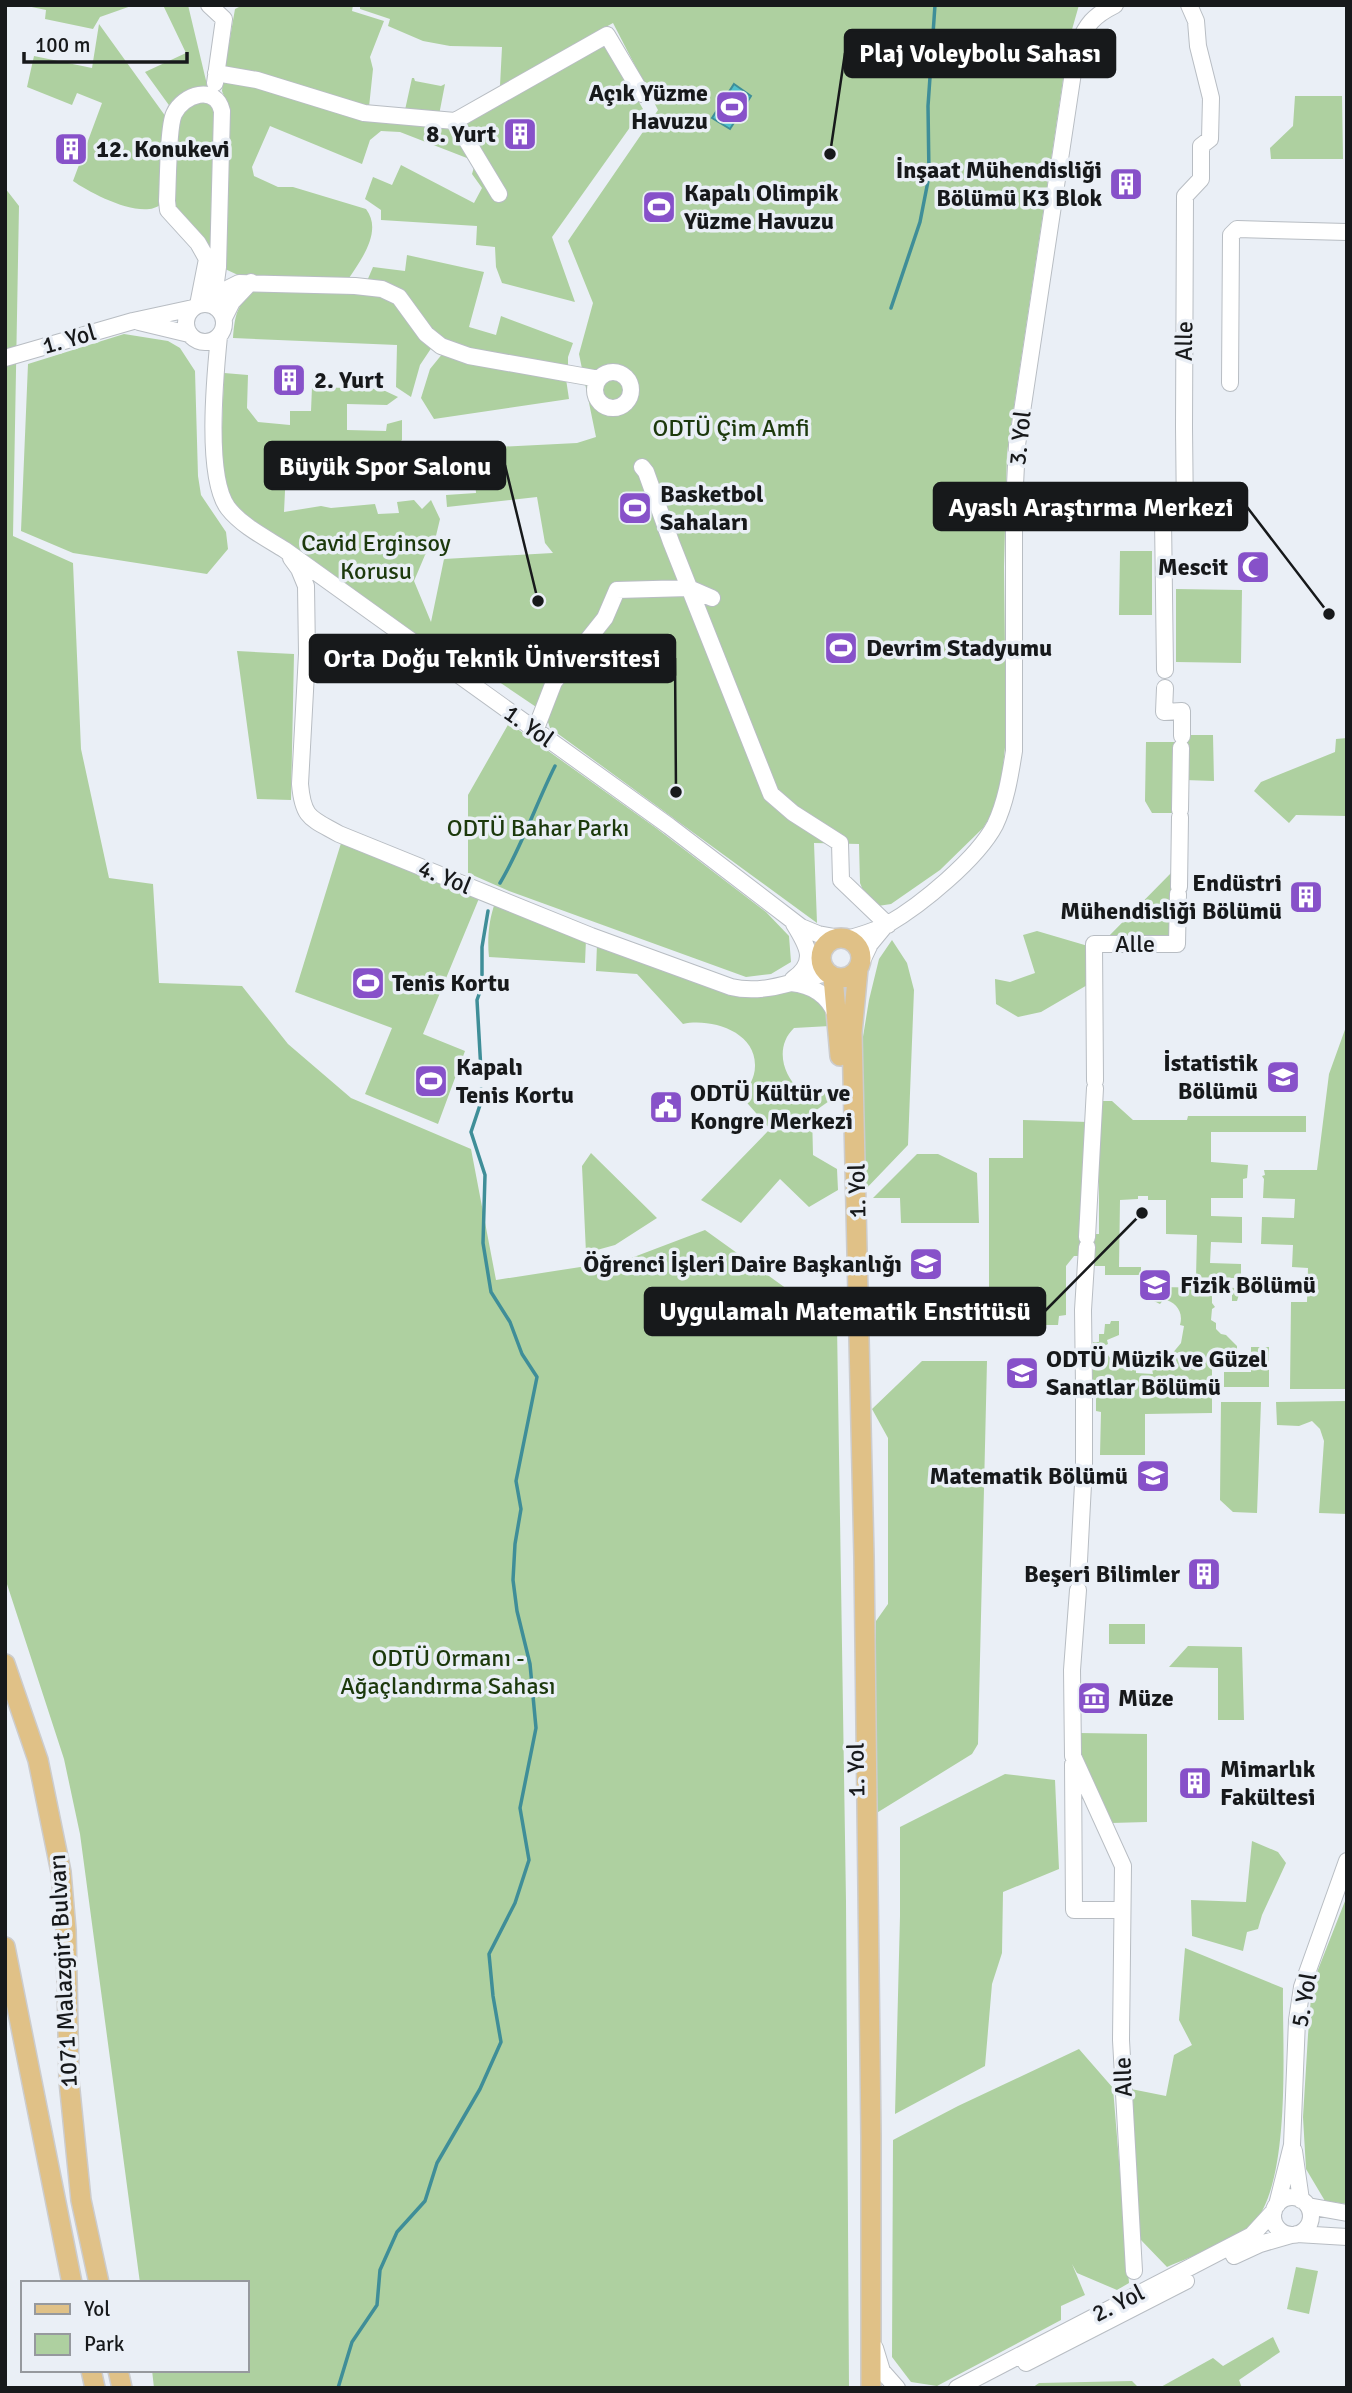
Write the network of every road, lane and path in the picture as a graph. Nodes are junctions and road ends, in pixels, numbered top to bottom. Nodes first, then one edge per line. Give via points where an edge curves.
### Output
1 (209, 5) edge
2 (1090, 5) edge
3 (1115, 5) edge
4 (1189, 5) edge
5 (1085, 28) junction
6 (216, 73) junction
7 (642, 94) dead end
8 (214, 96) junction
9 (455, 121) junction
10 (499, 194) dead end
11 (1347, 232) edge
12 (209, 309) junction
13 (134, 321) junction
14 (219, 336) junction
15 (195, 338) junction
16 (5, 358) edge
17 (215, 377) junction
18 (599, 379) dead end
19 (1230, 383) dead end
20 (642, 467) dead end
21 (285, 550) junction
22 (330, 582) junction
23 (689, 588) junction
24 (712, 598) dead end
25 (306, 605) junction
26 (1165, 670) dead end
27 (1165, 688) dead end
28 (535, 731) junction
29 (791, 919) junction
30 (887, 925) junction
31 (844, 938) junction
32 (860, 966) junction
33 (830, 975) junction
34 (786, 983) junction
35 (838, 1020) junction
36 (852, 1221) junction
37 (5, 1664) edge
38 (1073, 1759) junction
39 (1347, 1861) edge
40 (1122, 1910) junction
41 (5, 1947) edge
42 (864, 2136) junction
43 (1292, 2145) junction
44 (1304, 2203) junction
45 (1275, 2208) junction
46 (1347, 2213) edge
47 (1294, 2234) junction
48 (1347, 2237) edge
49 (1138, 2265) dead end
50 (72, 2281) edge
51 (99, 2281) edge
52 (1140, 2298) junction
53 (870, 2327) junction
54 (1080, 2328) junction
55 (859, 2388) edge
56 (871, 2388) edge
57 (897, 2388) edge
58 (957, 2388) edge
59 (979, 2388) edge

1 - 6 street via 224,19
2 - 5 street, 3. Yol
3 - 5 street via 1097,14
4 - 26 street, Alle via 1211,98 1210,139 1201,146 1201,179 1185,195 1185,518 1163,519
5 - 30 street, 3. Yol via 1077,46 1062,136 1017,445 1014,751 1008,787 995,825 978,848 923,900
6 - 8 street
6 - 9 street via 257,80 364,113
7 - 9 street via 607,35
8 - 12 street via 222,111 223,150 218,267
8 - 12 street via 204,94 183,102 173,117 167,201 168,210 207,258
9 - 10 street
11 - 19 street via 1237,229 1231,235
12 - 13 street, 1. Yol
12 - 14 street via 224,325
12 - 15 street via 186,323
12 - 18 street via 232,302 251,282 382,289 399,297 426,334 441,346 469,356
13 - 15 street
13 - 16 street, 1. Yol
14 - 15 street via 207,342
14 - 17 street, 1. Yol
15 - 17 street
17 - 21 street, 1. Yol via 220,494 241,521
20 - 23 street
21 - 22 street, 1. Yol
21 - 25 street, 4. Yol via 306,586
22 - 25 street via 311,593
22 - 28 street, 1. Yol
23 - 24 street
23 - 28 street via 617,590 605,618 554,681
23 - 30 street via 771,793 793,814 840,843 841,880
25 - 34 street, 4. Yol via 300,784 308,816 339,834 712,980 752,990
27 - 38 street, Alle via 1164,712 1182,712 1177,944 1094,944 1095,1084 1083,1310 1084,1465 1072,1670
28 - 29 street, 1. Yol
29 - 31 street, 1. Yol via 809,931
29 - 34 street via 804,941 808,960 803,971
30 - 31 street, 3. Yol
30 - 32 street, 3. Yol via 870,944
31 - 32 main road via 858,947
31 - 33 main road via 823,948 820,961
32 - 33 main road via 844,979
32 - 36 main road, 1. Yol via 852,1033
33 - 34 street, 4. Yol
33 - 35 main road, 1. Yol
34 - 35 street, 4. Yol via 806,985 821,993
35 - 36 main road, 1. Yol
36 - 42 main road, 1. Yol
37 - 51 main road, 1071 Malazgirt Bulvarı via 38,1760 61,1872 69,2081 80,2200
38 - 40 street, Alle via 1122,1866
38 - 40 street, Alle via 1074,1910
39 - 43 street, 5. Yol via 1301,1987
40 - 49 street, Alle via 1121,2040 1132,2244
41 - 50 main road, 1071 Malazgirt Bulvarı
42 - 53 main road, 1. Yol
42 - 55 main road, 1. Yol
43 - 44 street, 5. Yol
43 - 45 street, 5. Yol
44 - 45 street via 1291,2197
44 - 46 street
44 - 47 street via 1311,2217 1303,2231
45 - 47 street via 1277,2227
45 - 52 street, 2. Yol via 1255,2234
47 - 48 street, 2. Yol
47 - 52 street, 2. Yol via 1248,2249
52 - 54 street, 2. Yol
53 - 56 main road, 1. Yol
53 - 57 street via 882,2371
54 - 58 street, 2. Yol
54 - 59 street, 2. Yol

